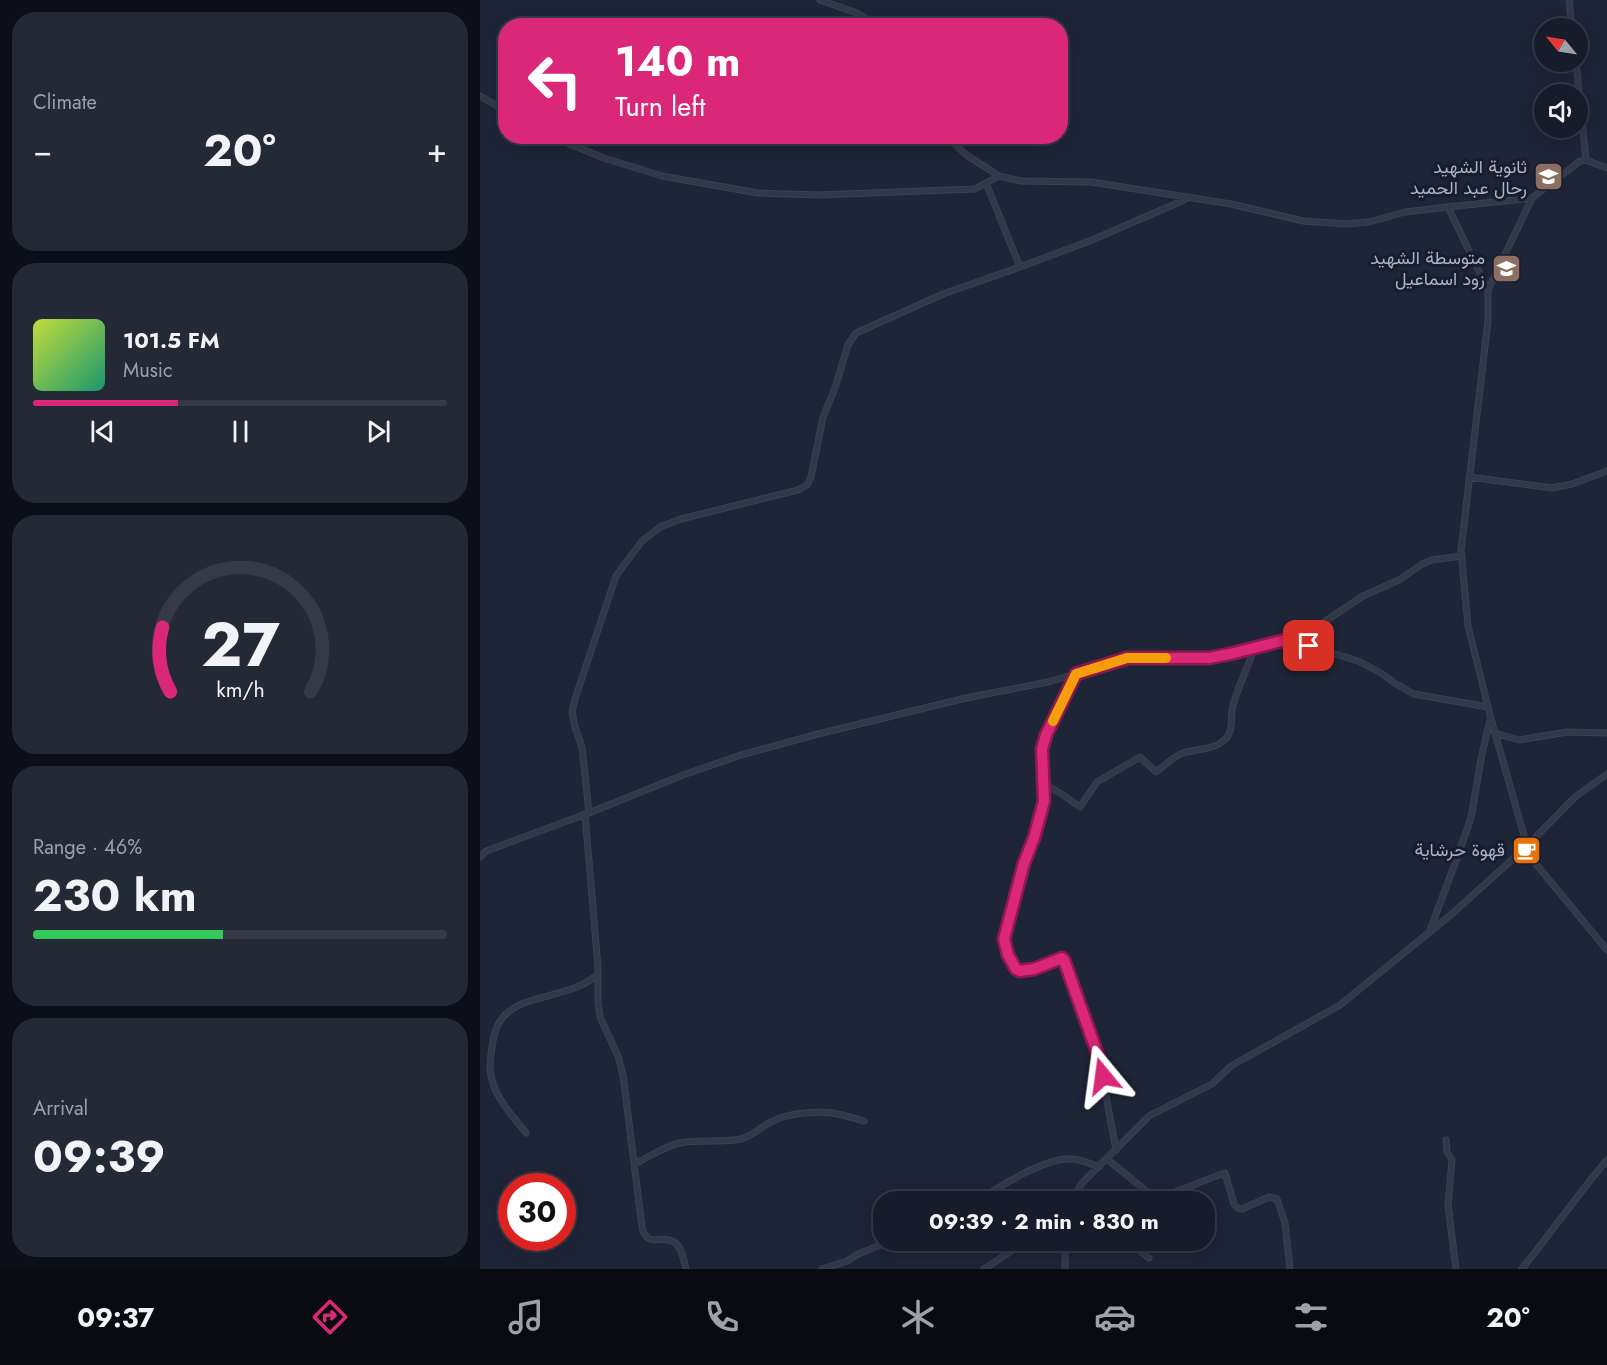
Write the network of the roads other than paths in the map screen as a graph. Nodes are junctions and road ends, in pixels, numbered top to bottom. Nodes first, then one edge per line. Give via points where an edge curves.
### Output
1 (820, 0) edge
2 (1569, 0) edge
3 (865, 18) edge
4 (1571, 18) edge
5 (1577, 72) edge
6 (480, 96) edge
7 (498, 106) edge
8 (570, 144) edge
9 (955, 144) edge
10 (1586, 160) junction
11 (1607, 168) edge
12 (999, 176) junction
13 (986, 183) junction
14 (1188, 197) junction
15 (1532, 198) junction
16 (1448, 207) junction
17 (1020, 267) junction
18 (1488, 290) junction
19 (1607, 471) edge
20 (1469, 477) junction
21 (1462, 556) junction
22 (1293, 638) junction
23 (1254, 648) junction
24 (1076, 674) junction
25 (1488, 707) junction
26 (1491, 719) junction
27 (1495, 733) junction
28 (1607, 733) edge
29 (1607, 774) edge
30 (1044, 784) junction
31 (587, 814) junction
32 (1527, 846) junction
33 (480, 857) edge
34 (1428, 934) junction
35 (1607, 950) edge
36 (597, 975) junction
37 (864, 1121) dead end
38 (526, 1133) dead end
39 (1446, 1140) dead end
40 (1116, 1150) junction
41 (1107, 1159) junction
42 (1607, 1160) edge
43 (634, 1164) junction
44 (1099, 1167) junction
45 (994, 1191) edge
46 (1077, 1191) edge
47 (1144, 1191) edge
48 (1179, 1191) edge
49 (873, 1248) edge
50 (1011, 1251) edge
51 (1065, 1251) edge
52 (1140, 1251) edge
53 (1149, 1258) dead end
54 (686, 1269) edge
55 (822, 1269) edge
56 (984, 1269) edge
57 (1065, 1269) edge
58 (1290, 1269) edge
59 (1456, 1269) edge
60 (1522, 1269) edge

1 - 3 street
2 - 4 street
5 - 10 street
6 - 7 street
8 - 13 street via 662,176 758,193 818,195 975,189
9 - 12 street
10 - 11 street
10 - 15 street
12 - 13 street
12 - 14 street via 1021,181 1091,182
13 - 17 street
14 - 16 street via 1303,221 1346,224
14 - 17 street
15 - 16 street
15 - 18 street
16 - 18 street
17 - 31 street via 943,294 853,336 824,417 807,485 681,519 660,527 642,541 616,576 575,699 573,712 582,747
18 - 20 street via 1488,321
19 - 20 street via 1552,488
20 - 21 street
21 - 22 street via 1422,564
21 - 25 street via 1468,626
22 - 23 street
22 - 25 street via 1358,661 1414,694
23 - 24 street via 1209,658 1127,658
23 - 30 street via 1236,697 1230,731 1223,741 1180,754 1156,772 1140,757 1097,782 1080,807
24 - 30 street via 1046,735 1041,761
24 - 31 street via 741,755
25 - 26 street
26 - 27 street
26 - 34 street via 1471,818
27 - 28 street via 1518,740 1567,732
27 - 32 street
29 - 32 street via 1575,797
30 - 40 street via 1044,801 1004,939 1008,955 1020,971 1064,960 1099,1058
31 - 33 street via 486,851
31 - 36 street
32 - 34 street
32 - 35 street via 1536,864
34 - 40 street via 1340,1005 1231,1066 1212,1084 1149,1116
36 - 38 street via 568,991 523,1004 498,1024 490,1069 499,1096
36 - 43 street via 600,1017 623,1075
37 - 43 street via 833,1113 787,1116 747,1137 682,1143
39 - 59 street via 1452,1160 1448,1205
40 - 41 street
41 - 44 street
41 - 47 street
42 - 60 street
43 - 54 street via 643,1233 655,1241 672,1240
44 - 45 street via 1074,1158 1054,1161
44 - 46 street
48 - 58 street via 1225,1173 1237,1208 1269,1197 1277,1199 1285,1223
49 - 55 street
50 - 56 street
51 - 57 street
52 - 53 street

